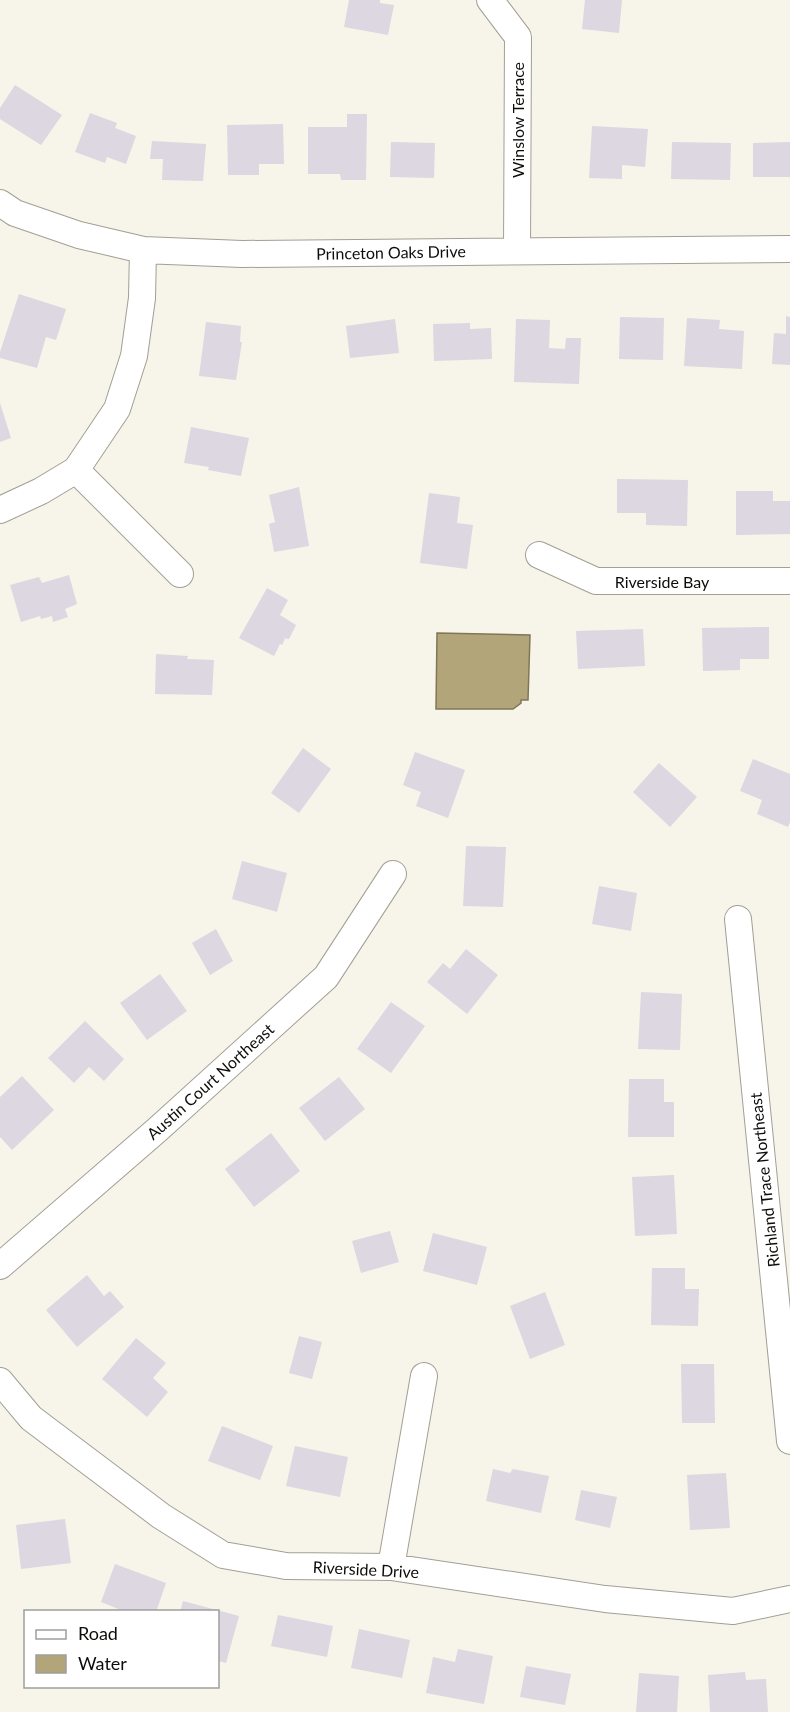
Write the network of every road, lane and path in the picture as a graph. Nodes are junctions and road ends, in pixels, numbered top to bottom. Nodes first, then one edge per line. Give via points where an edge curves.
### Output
1 (490, 0) edge
2 (0, 203) edge
3 (790, 249) edge
4 (143, 250) junction
5 (517, 250) junction
6 (76, 470) junction
7 (0, 510) edge
8 (539, 555) dead end
9 (180, 574) dead end
10 (790, 581) edge
11 (393, 874) dead end
12 (738, 919) dead end
13 (0, 1266) edge
14 (423, 1376) dead end
15 (0, 1381) edge
16 (790, 1441) edge
17 (391, 1567) junction
18 (790, 1599) edge

1 - 5 street, Winslow Terrace via 518,36
2 - 4 street, Princeton Oaks Drive via 15,213 79,235
3 - 5 street, Princeton Oaks Drive
4 - 5 street, Princeton Oaks Drive via 242,254
4 - 6 street via 142,298 134,356 117,409
6 - 7 street
6 - 9 street
8 - 10 street, Riverside Bay via 596,581
11 - 13 street, Austin Court Northeast via 326,977
12 - 16 street, Richland Trace Northeast
14 - 17 street
15 - 17 street, Riverside Drive via 32,1418 161,1516 223,1555 286,1566
17 - 18 street, Riverside Drive via 605,1599 732,1611

